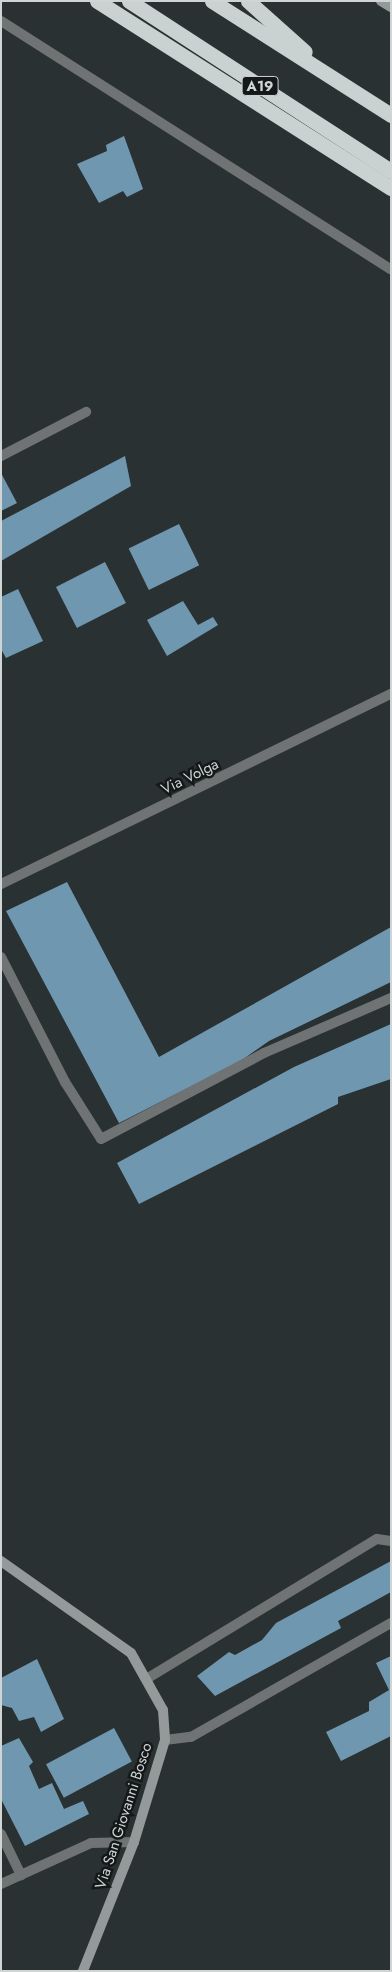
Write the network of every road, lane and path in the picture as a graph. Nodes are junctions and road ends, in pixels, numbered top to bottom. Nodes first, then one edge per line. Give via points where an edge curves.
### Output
1 (97, 1) edge
2 (129, 1) edge
3 (212, 1) edge
4 (248, 1) edge
5 (381, 1) edge
6 (391, 8) edge
7 (1, 21) edge
8 (338, 82) junction
9 (391, 115) edge
10 (391, 171) edge
11 (391, 188) edge
12 (391, 269) edge
13 (86, 412) dead end
14 (1, 456) edge
15 (391, 694) edge
16 (1, 884) edge
17 (1, 957) edge
18 (391, 998) edge
19 (391, 1541) edge
20 (1, 1561) edge
21 (391, 1623) edge
22 (148, 1678) junction
23 (165, 1740) junction
24 (1, 1834) edge
25 (134, 1842) junction
26 (21, 1875) junction
27 (1, 1884) edge
28 (82, 1971) edge

1 - 11 highway
2 - 10 highway, A19
3 - 8 highway
4 - 8 highway
5 - 6 main road
7 - 12 street
8 - 9 highway
13 - 14 street
15 - 16 street, Via Volga
17 - 18 street via 65,1082 101,1139 264,1053
19 - 22 street via 376,1539
20 - 22 main road, Via San Giovanni Bosco via 131,1653
21 - 23 street via 191,1738
22 - 23 main road, Via San Giovanni Bosco via 163,1710
23 - 25 main road, Via San Giovanni Bosco
24 - 26 street
25 - 26 street via 91,1843
25 - 28 main road, Via San Giovanni Bosco
26 - 27 street

